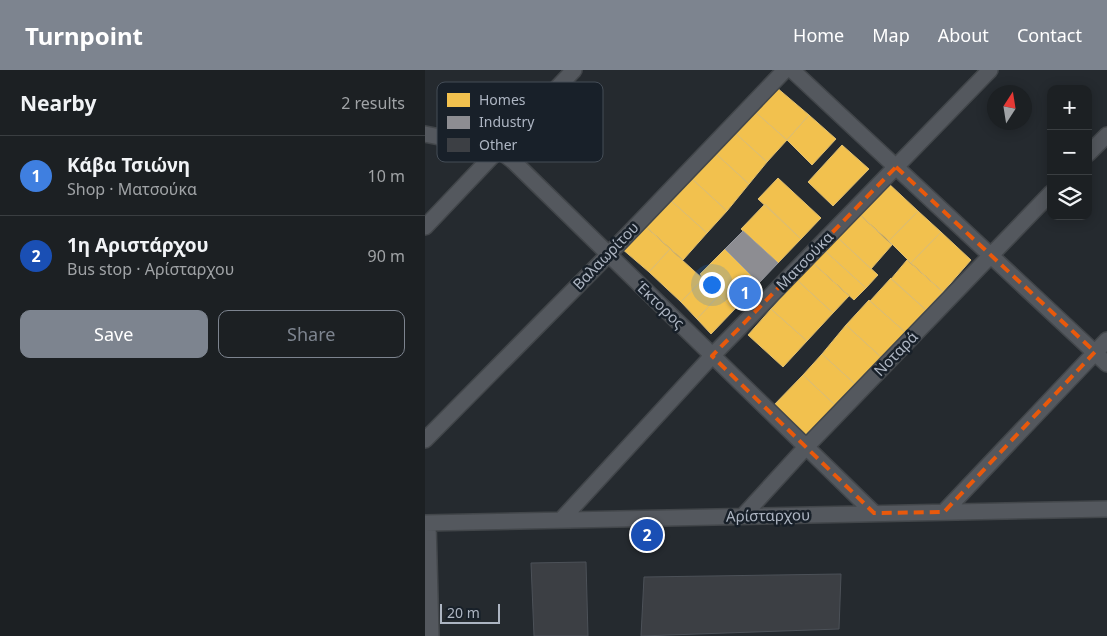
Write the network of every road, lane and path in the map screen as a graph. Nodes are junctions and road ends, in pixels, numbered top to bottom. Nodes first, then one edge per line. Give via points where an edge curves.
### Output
1 (574, 70) edge
2 (785, 70) edge
3 (792, 70) edge
4 (990, 70) edge
5 (563, 82) edge
6 (1107, 135) edge
7 (1092, 150) edge
8 (487, 162) edge
9 (514, 162) edge
10 (896, 167) junction
11 (1047, 197) edge
12 (425, 227) edge
13 (608, 255) junction
14 (991, 255) junction
15 (1107, 340) edge
16 (1095, 352) junction
17 (712, 356) junction
18 (1107, 364) edge
19 (425, 440) edge
20 (806, 447) junction
21 (1107, 509) edge
22 (945, 512) junction
23 (874, 513) junction
24 (743, 516) junction
25 (561, 520) junction
26 (427, 522) edge
27 (431, 636) edge

1 - 5 street
2 - 13 street, Βαλαωρίτου
3 - 10 street
4 - 10 street, Ματσούκα
6 - 7 street
8 - 12 street
9 - 13 street, Έκτορος
10 - 14 street
10 - 17 street, Ματσούκα
11 - 14 street, Νοταρά
13 - 17 street, Έκτορος
13 - 19 street, Βαλαωρίτου
14 - 16 street
14 - 20 street, Νοταρά
15 - 16 street
16 - 18 street
16 - 22 street
17 - 20 street, Έκτορος
17 - 25 street, Ματσούκα
20 - 23 street, Έκτορος
20 - 24 street, Νοταρά
21 - 22 street, Αρίσταρχου
22 - 23 street, Αρίσταρχου
23 - 24 street, Αρίσταρχου
24 - 25 street, Αρίσταρχου
25 - 26 street, Αρίσταρχου
26 - 27 street

